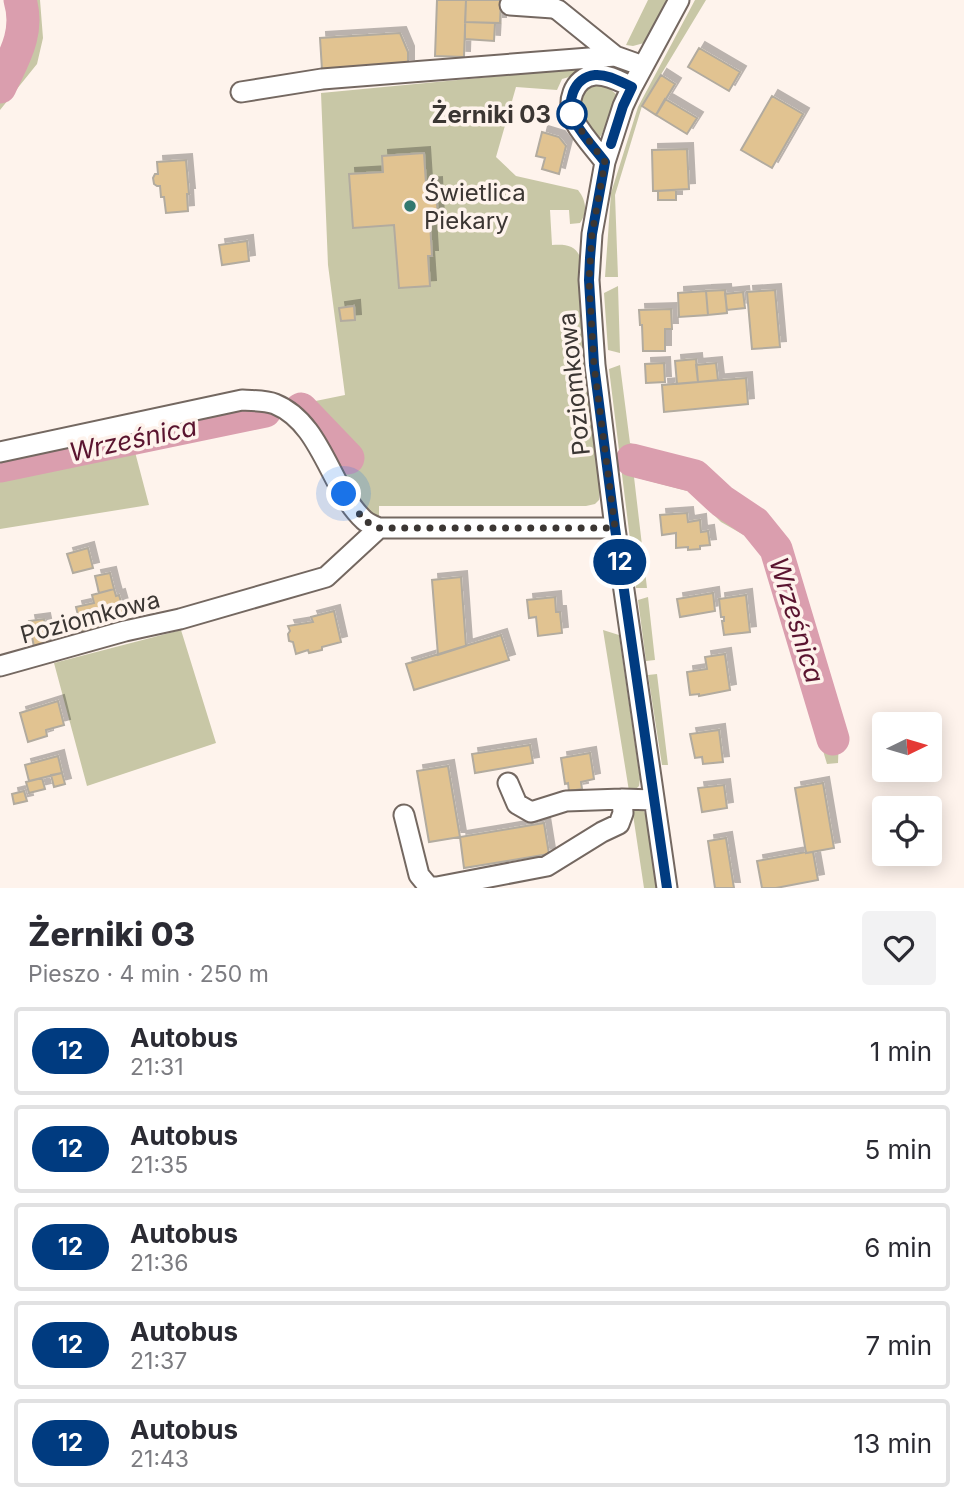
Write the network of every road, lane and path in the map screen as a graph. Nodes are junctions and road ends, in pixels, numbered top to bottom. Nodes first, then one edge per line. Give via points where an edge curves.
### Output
1 (679, 0) edge
2 (510, 5) dead end
3 (615, 56) junction
4 (643, 66) junction
5 (632, 87) junction
6 (241, 92) dead end
7 (605, 162) junction
8 (0, 452) edge
9 (379, 528) junction
10 (615, 528) junction
11 (0, 666) edge
12 (508, 783) dead end
13 (622, 799) junction
14 (654, 800) junction
15 (404, 814) dead end
16 (667, 888) edge

1 - 4 street, Poziomkowa
2 - 3 street via 558,10
3 - 4 street
3 - 6 street via 322,79
4 - 5 street, Poziomkowa
5 - 7 street, Poziomkowa
5 - 7 street via 594,75 572,91 575,122
7 - 10 street, Poziomkowa via 589,280 594,365
8 - 9 street via 243,400 276,404 311,435 344,494 365,521
9 - 10 street
9 - 11 street, Poziomkowa via 326,577
10 - 14 street, Poziomkowa
12 - 13 street via 517,804 531,812 566,801
13 - 14 street
13 - 15 street via 619,824 547,866 437,887 429,887 419,875
14 - 16 street, Poziomkowa

